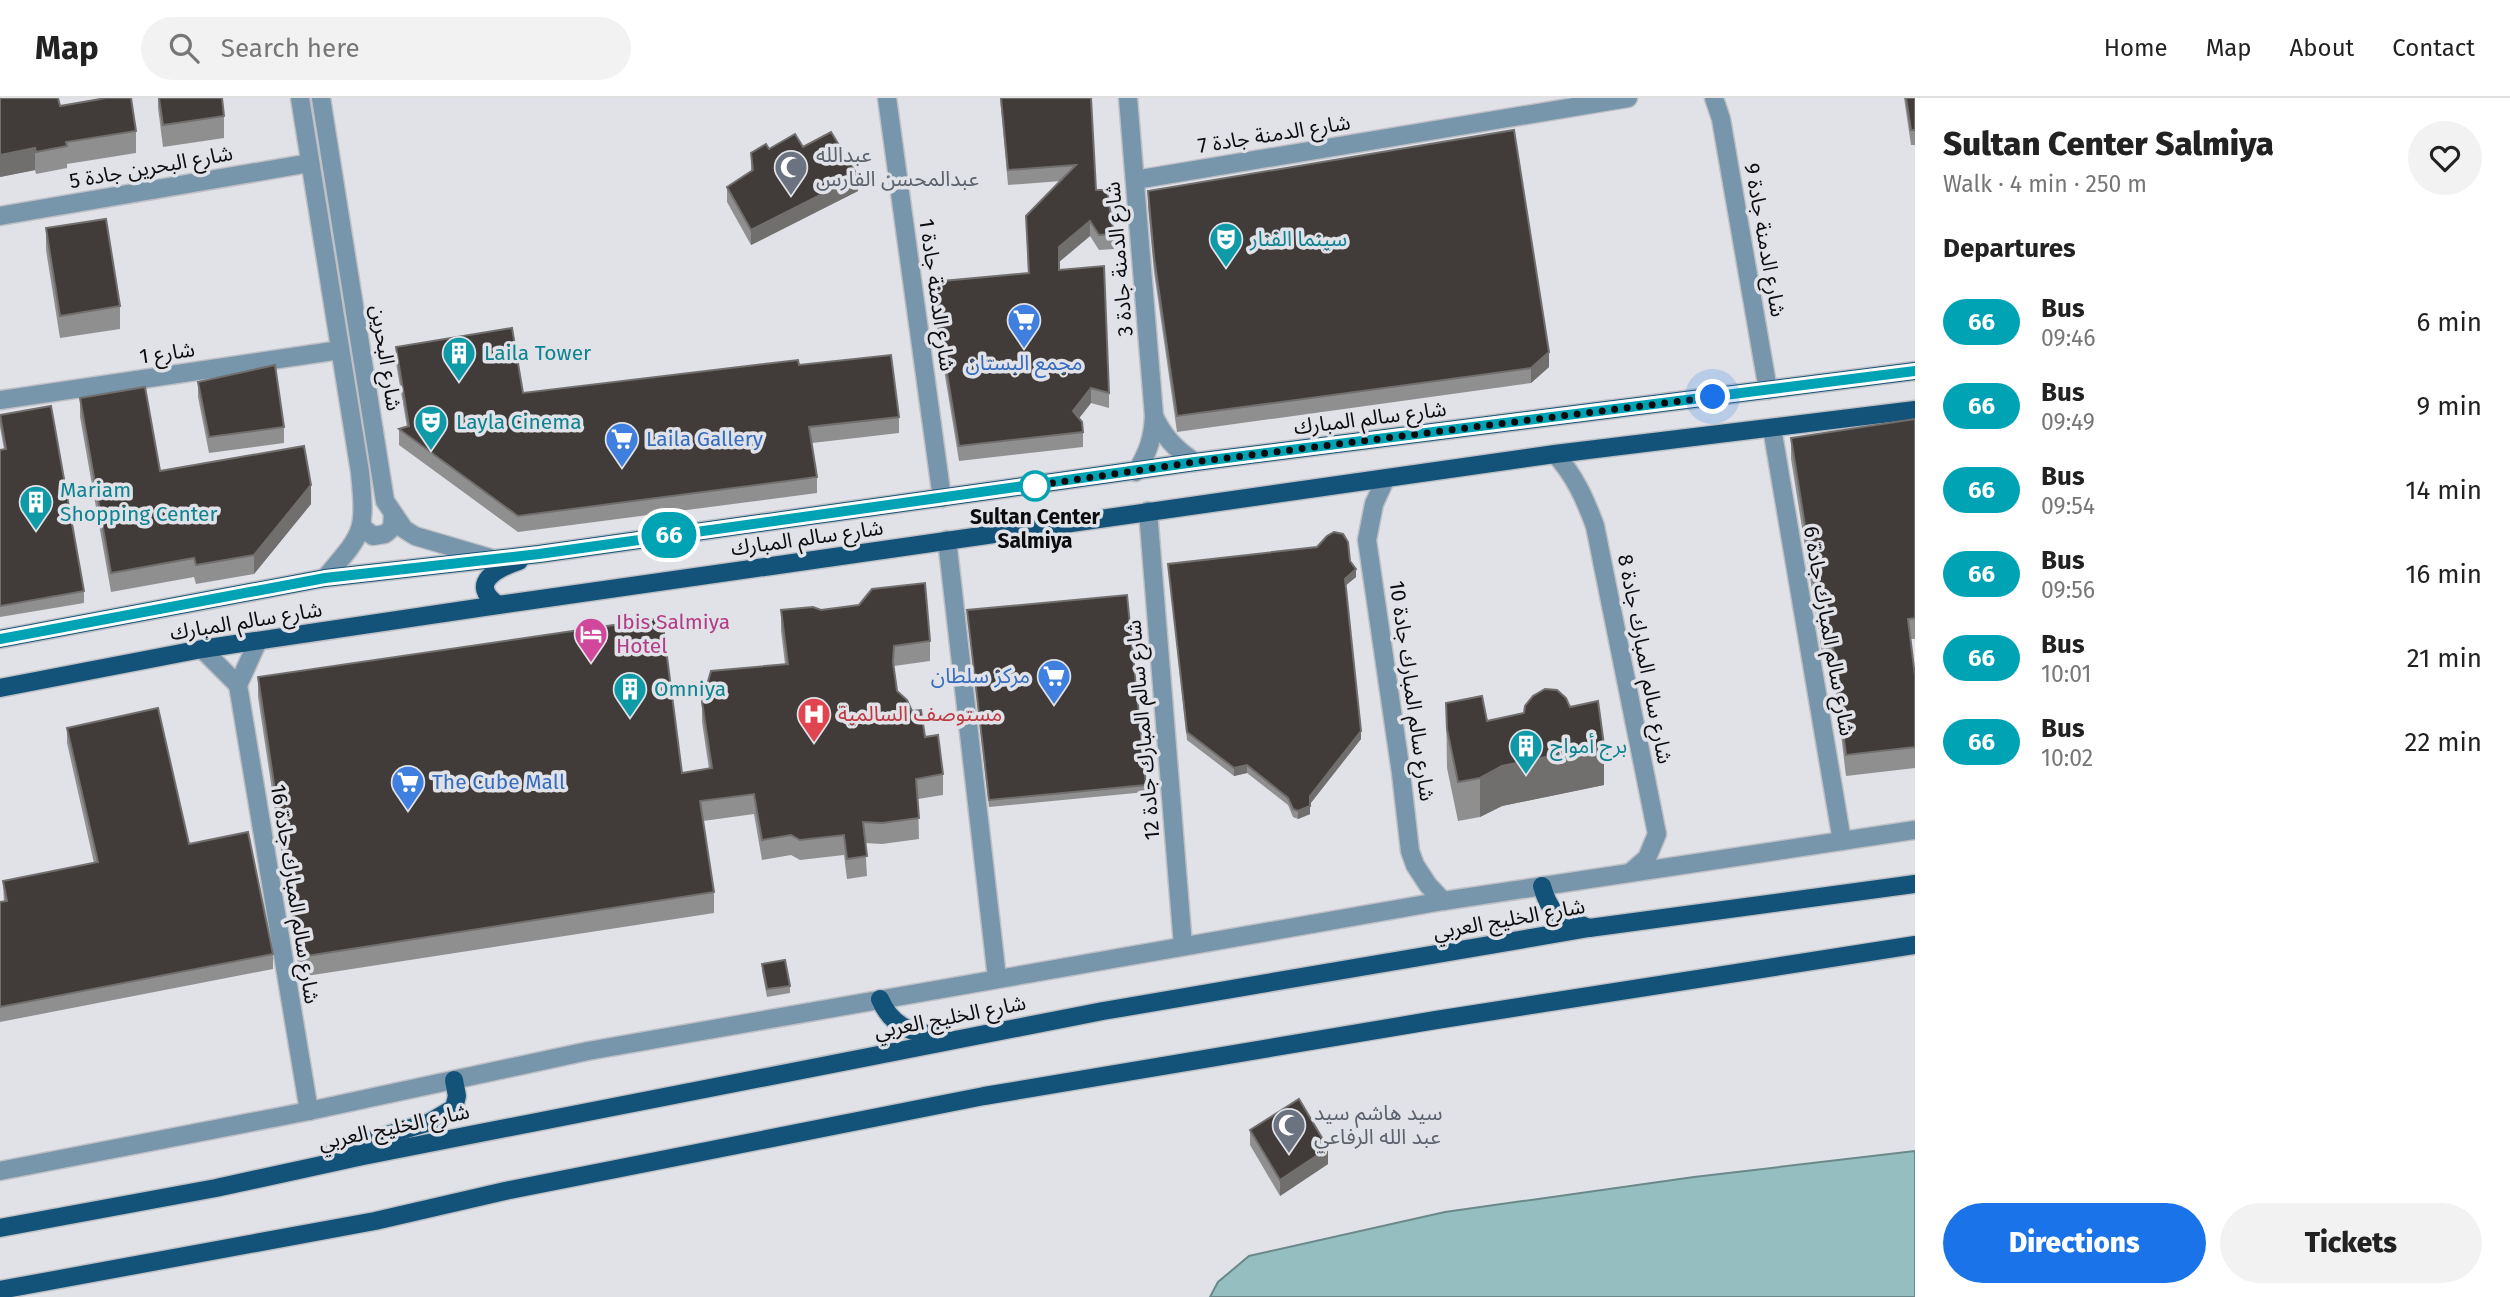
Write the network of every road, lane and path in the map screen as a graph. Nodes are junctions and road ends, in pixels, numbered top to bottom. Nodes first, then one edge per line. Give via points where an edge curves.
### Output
1 (300, 98) edge
2 (320, 98) edge
3 (887, 98) edge
4 (1128, 98) edge
5 (1628, 98) edge
6 (1714, 98) edge
7 (310, 163) junction
8 (1135, 180) junction
9 (0, 216) edge
10 (340, 350) junction
11 (1915, 371) edge
12 (1768, 390) junction
13 (0, 400) edge
14 (1915, 410) edge
15 (1154, 416) junction
16 (1772, 428) junction
17 (1555, 454) junction
18 (1195, 462) junction
19 (1136, 472) junction
20 (1385, 480) junction
21 (942, 498) junction
22 (1148, 510) junction
23 (393, 514) junction
24 (362, 527) junction
25 (947, 540) junction
26 (539, 554) junction
27 (490, 558) junction
28 (325, 578) junction
29 (498, 605) junction
30 (37, 633) junction
31 (0, 639) edge
32 (258, 641) junction
33 (202, 649) junction
34 (0, 653) edge
35 (238, 685) junction
36 (0, 688) edge
37 (1915, 830) edge
38 (1842, 841) junction
39 (1630, 873) junction
40 (1915, 884) edge
41 (1542, 886) junction
42 (1443, 901) junction
43 (1589, 928) junction
44 (1914, 945) edge
45 (1183, 946) junction
46 (997, 978) junction
47 (880, 999) junction
48 (967, 1038) junction
49 (454, 1080) junction
50 (309, 1111) junction
51 (299, 1170) junction
52 (0, 1171) edge
53 (0, 1228) edge
54 (0, 1290) edge

1 - 7 street, شارع البحرين
2 - 23 street, شارع البحرين via 385,500
3 - 21 street, شارع الدمنة جادة 1
4 - 8 street, شارع الدمنة جادة 3
5 - 8 street, شارع الدمنة جادة 7
6 - 12 street, شارع الدمنة جادة 9
7 - 9 street, شارع البحرين جادة 5
7 - 10 street, شارع البحرين
8 - 15 street, شارع الدمنة جادة 3
10 - 13 street, شارع 1
10 - 24 street, شارع البحرين via 360,472
11 - 12 main road, شارع سالم المبارك
12 - 18 main road, شارع سالم المبارك
14 - 16 main road, شارع سالم المبارك
15 - 18 street, شارع الدمنة جادة 3 via 1163,435
15 - 19 street, شارع الدمنة جادة 3 via 1147,455
16 - 17 main road, شارع سالم المبارك
16 - 38 street, شارع سالم المبارك جادة 6
17 - 20 main road, شارع سالم المبارك
17 - 39 street, شارع سالم المبارك جادة 8 via 1582,492 1595,526 1657,834 1647,858
18 - 19 main road, شارع سالم المبارك
19 - 21 main road, شارع سالم المبارك
20 - 22 main road, شارع سالم المبارك
20 - 42 street, شارع سالم المبارك جادة 10 via 1374,504 1367,540 1410,851 1428,885
21 - 26 main road, شارع سالم المبارك
22 - 25 main road, شارع سالم المبارك
22 - 45 street, شارع سالم المبارك جادة 12
23 - 24 street via 392,528 385,534 373,536
23 - 27 street, شارع البحرين via 415,536
24 - 28 street
25 - 29 main road, شارع سالم المبارك
25 - 46 street
26 - 27 main road, شارع سالم المبارك
26 - 29 main road via 490,574 486,588
27 - 28 main road, شارع سالم المبارك
28 - 30 main road, شارع سالم المبارك
29 - 32 main road, شارع سالم المبارك
30 - 31 main road, شارع سالم المبارك
30 - 34 main road
32 - 33 main road, شارع سالم المبارك
32 - 35 street
33 - 35 street
33 - 36 main road, شارع سالم المبارك
35 - 50 street, شارع سالم المبارك جادة 16
37 - 38 street
38 - 39 street
39 - 41 street
40 - 43 main road, شارع الخليج العربي
41 - 42 street
41 - 43 main road via 1550,909
42 - 45 street
43 - 48 main road, شارع الخليج العربي
44 - 54 main road via 984,1097 375,1221
45 - 46 street
46 - 47 street
47 - 48 main road via 885,1012 903,1028
47 - 49 street
48 - 51 main road, شارع الخليج العربي
49 - 50 street
49 - 51 main road via 454,1108 430,1122 318,1156
50 - 52 street
51 - 53 main road, شارع الخليج العربي

